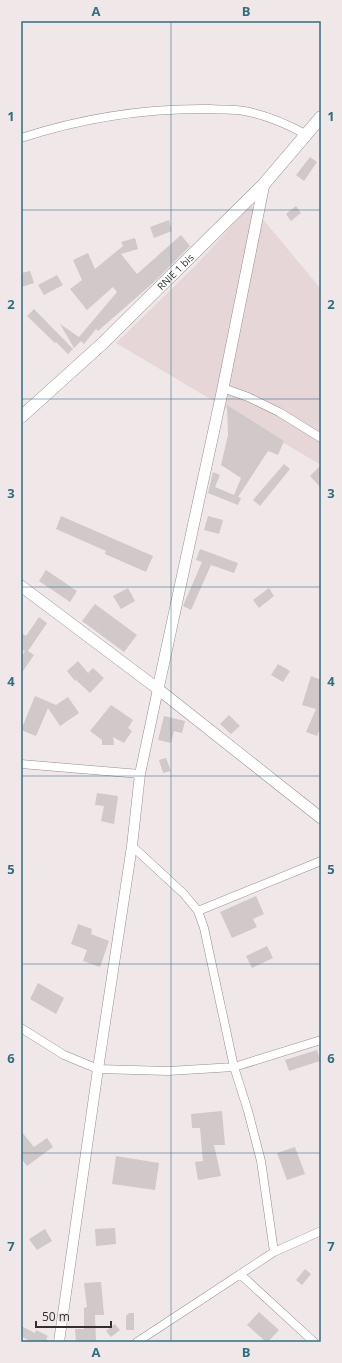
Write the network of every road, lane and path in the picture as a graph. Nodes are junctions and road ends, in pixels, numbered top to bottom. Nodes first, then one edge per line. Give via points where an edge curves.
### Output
1 (321, 117) edge
2 (307, 135) junction
3 (21, 138) edge
4 (264, 184) junction
5 (224, 388) junction
6 (21, 417) edge
7 (321, 438) edge
8 (21, 586) edge
9 (158, 689) junction
10 (21, 764) edge
11 (140, 774) junction
12 (321, 818) edge
13 (132, 846) junction
14 (321, 861) edge
15 (198, 911) junction
16 (21, 1028) edge
17 (321, 1040) edge
18 (234, 1067) junction
19 (98, 1069) junction
20 (321, 1231) edge
21 (274, 1252) junction
22 (240, 1274) junction
23 (59, 1342) edge
24 (137, 1342) edge
25 (314, 1342) edge

1 - 2 main road, RNIE 1 bis
2 - 3 street via 288,124 242,110 180,109 103,117
2 - 4 main road, RNIE 1 bis
4 - 5 main road
4 - 6 main road, RNIE 1 bis via 103,343
5 - 7 street via 279,412
5 - 9 main road
8 - 9 main road
9 - 11 street
9 - 12 main road
10 - 11 street
11 - 13 street
13 - 15 street via 184,894
13 - 19 street
14 - 15 street
15 - 18 street via 204,928
16 - 19 street via 64,1055
17 - 18 street
18 - 19 street via 168,1071
18 - 21 street via 261,1161
19 - 23 street
20 - 21 street
21 - 22 street
22 - 24 street
22 - 25 street

